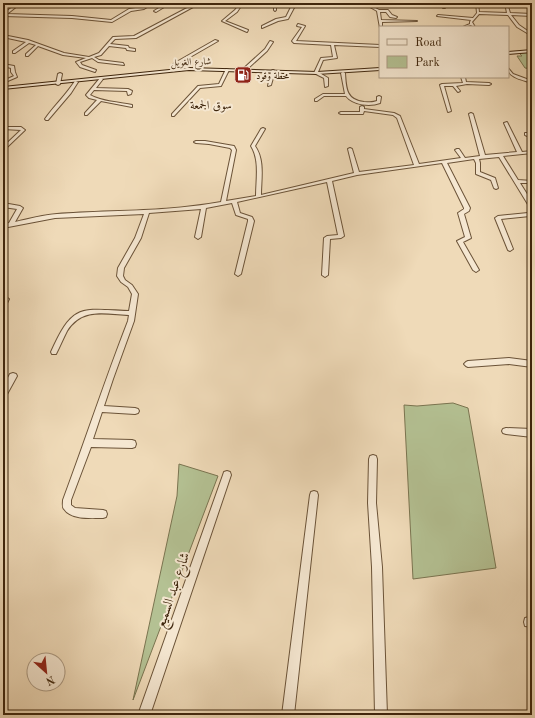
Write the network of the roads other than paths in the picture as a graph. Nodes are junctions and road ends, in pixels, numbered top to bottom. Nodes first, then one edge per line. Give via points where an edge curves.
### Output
1 (7, 3) edge
2 (20, 3) edge
3 (152, 3) edge
4 (169, 3) edge
5 (242, 3) edge
6 (275, 3) edge
7 (294, 3) edge
8 (364, 3) edge
9 (388, 3) edge
10 (443, 3) edge
11 (477, 3) edge
12 (506, 3) edge
13 (188, 4) edge
14 (335, 4) edge
15 (3, 5) edge
16 (306, 5) edge
17 (345, 6) dead end
18 (370, 6) junction
19 (444, 7) dead end
20 (275, 10) dead end
21 (155, 11) dead end
22 (378, 11) junction
23 (478, 13) junction
24 (509, 14) junction
25 (3, 15) edge
26 (532, 15) edge
27 (438, 16) dead end
28 (396, 17) dead end
29 (473, 19) junction
30 (416, 21) dead end
31 (381, 24) edge
32 (402, 24) dead end
33 (298, 25) dead end
34 (473, 26) edge
35 (263, 27) dead end
36 (247, 31) dead end
37 (532, 35) edge
38 (3, 36) edge
39 (13, 38) junction
40 (6, 41) dead end
41 (28, 42) junction
42 (216, 42) dead end
43 (271, 42) dead end
44 (332, 44) junction
45 (109, 45) junction
46 (38, 46) junction
47 (379, 46) edge
48 (134, 50) dead end
49 (532, 51) edge
50 (14, 52) dead end
51 (509, 53) edge
52 (27, 55) dead end
53 (91, 57) junction
54 (123, 64) dead end
55 (3, 65) edge
56 (189, 69) junction
57 (379, 69) edge
58 (227, 70) junction
59 (244, 70) junction
60 (509, 70) edge
61 (95, 71) dead end
62 (273, 72) junction
63 (317, 73) junction
64 (343, 73) junction
65 (60, 74) dead end
66 (463, 78) edge
67 (101, 79) junction
68 (3, 82) edge
69 (76, 82) junction
70 (465, 83) junction
71 (531, 83) edge
72 (58, 84) junction
73 (454, 84) junction
74 (489, 84) dead end
75 (269, 85) dead end
76 (326, 86) dead end
77 (3, 88) edge
78 (93, 89) junction
79 (458, 91) dead end
80 (129, 94) dead end
81 (347, 95) junction
82 (379, 97) dead end
83 (99, 100) junction
84 (316, 100) dead end
85 (361, 103) junction
86 (131, 106) dead end
87 (363, 110) junction
88 (449, 111) dead end
89 (341, 113) dead end
90 (86, 114) dead end
91 (471, 114) dead end
92 (173, 115) dead end
93 (47, 119) dead end
94 (506, 123) dead end
95 (3, 128) edge
96 (263, 128) dead end
97 (527, 134) dead end
98 (532, 137) edge
99 (196, 142) dead end
100 (3, 150) edge
101 (350, 150) dead end
102 (457, 150) dead end
103 (520, 153) junction
104 (532, 153) edge
105 (500, 155) junction
106 (483, 157) junction
107 (476, 158) junction
108 (464, 160) junction
109 (444, 162) junction
110 (417, 166) junction
111 (358, 174) junction
112 (328, 180) junction
113 (516, 181) junction
114 (532, 182) edge
115 (496, 188) dead end
116 (258, 196) junction
117 (234, 201) junction
118 (223, 203) junction
119 (3, 206) edge
120 (532, 206) edge
121 (204, 207) junction
122 (147, 212) junction
123 (530, 215) edge
124 (532, 222) edge
125 (11, 224) junction
126 (3, 226) edge
127 (198, 237) dead end
128 (510, 249) dead end
129 (476, 270) dead end
130 (238, 274) dead end
131 (325, 275) dead end
132 (132, 313) junction
133 (54, 352) dead end
134 (468, 364) dead end
135 (532, 364) edge
136 (13, 376) dead end
137 (3, 394) edge
138 (100, 408) junction
139 (135, 411) dead end
140 (506, 431) dead end
141 (532, 433) edge
142 (88, 443) junction
143 (132, 444) dead end
144 (373, 459) dead end
145 (227, 475) dead end
146 (314, 495) dead end
147 (103, 514) dead end
148 (144, 715) edge
149 (288, 715) edge
150 (381, 715) edge

1 - 15 street
2 - 25 street
3 - 25 street via 143,8 130,10 112,21
4 - 13 street
4 - 21 street
5 - 36 street via 223,21
6 - 20 street
7 - 16 street
7 - 35 street via 287,18
8 - 18 street
9 - 18 street
10 - 19 street
11 - 23 street
12 - 24 street
13 - 45 street via 192,7 135,37 114,38
14 - 16 street
14 - 17 street
18 - 22 street
22 - 28 street via 387,11 392,17
22 - 31 street
23 - 24 street
23 - 29 street
24 - 26 street
24 - 37 street via 518,26
27 - 29 street
29 - 34 street
30 - 31 street
31 - 32 street
33 - 44 street via 304,26 294,41
38 - 39 street
39 - 40 street
39 - 41 street
41 - 46 street
41 - 50 street
42 - 56 street via 175,64
43 - 59 street
44 - 47 street
44 - 63 street via 335,58 322,59
45 - 48 street
45 - 53 street via 103,52
46 - 52 street
46 - 53 street via 63,54
49 - 51 street
53 - 54 street via 98,61
53 - 61 street via 78,61 78,64
55 - 68 street via 13,67 16,76
56 - 58 street, شارع الغويل
56 - 67 street, شارع الغويل
57 - 64 street, شارع الغويل
58 - 59 street, شارع الغويل
58 - 92 street via 220,85 200,87
59 - 62 street, شارع الغويل
60 - 71 street via 512,75
62 - 63 street, شارع الغويل
62 - 75 street
63 - 64 street, شارع الغويل
63 - 76 street via 326,78
64 - 81 street
65 - 72 street
66 - 70 street
67 - 69 street, شارع الغويل
67 - 78 street
69 - 72 street, شارع الغويل
69 - 93 street via 70,93 59,102
70 - 73 street
70 - 74 street
72 - 77 street, شارع الغويل
73 - 79 street
73 - 88 street via 442,85
78 - 80 street via 128,90
78 - 83 street via 88,96
81 - 84 street via 323,95
81 - 85 street via 353,101
82 - 85 street via 378,103
83 - 86 street
83 - 90 street
85 - 87 street
87 - 89 street via 360,114
87 - 110 street via 399,117
91 - 106 street
94 - 103 street
95 - 100 street via 23,130
96 - 116 street via 253,146 259,161
97 - 98 street
99 - 118 street via 232,147 234,150
101 - 111 street
102 - 108 street
103 - 104 street
103 - 105 street
105 - 106 street
105 - 113 street
106 - 107 street
107 - 108 street
107 - 115 street via 478,173 493,179
108 - 109 street
109 - 110 street
109 - 129 street via 467,208 461,213 468,238 460,241
110 - 111 street
111 - 112 street
112 - 116 street
112 - 131 street via 341,236 327,238
113 - 114 street
113 - 120 street
116 - 117 street
117 - 118 street
117 - 130 street via 238,214 247,216 251,221
118 - 121 street
119 - 125 street via 20,208
121 - 122 street
121 - 127 street
122 - 125 street via 54,216
122 - 132 street via 138,238 120,268 123,282 130,286 135,294
123 - 124 street
123 - 128 street via 498,218
125 - 126 street
132 - 133 street via 93,312 74,318
132 - 138 street via 129,330
134 - 135 street via 509,361
136 - 137 street
138 - 139 street
138 - 142 street
140 - 141 street
142 - 143 street
142 - 147 street via 67,500 67,507 74,512
144 - 150 street via 372,508 377,567
145 - 148 street, شارع عبد السميع
146 - 149 street

